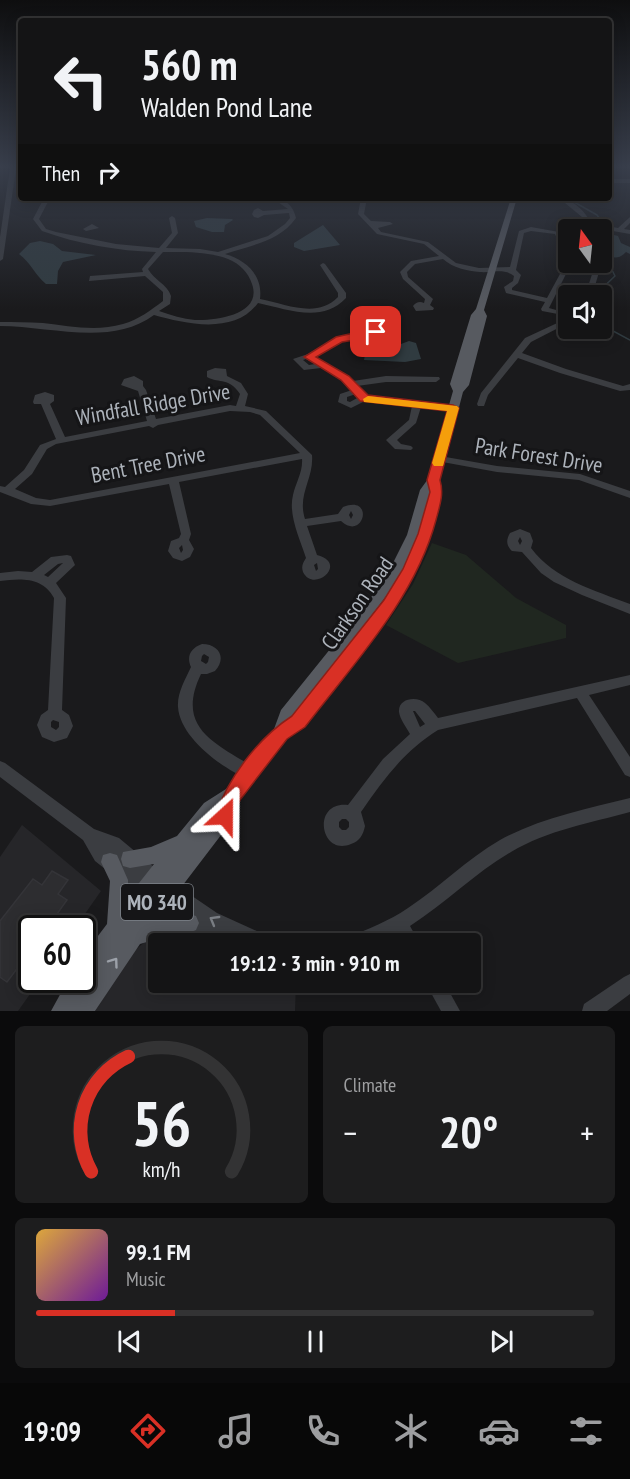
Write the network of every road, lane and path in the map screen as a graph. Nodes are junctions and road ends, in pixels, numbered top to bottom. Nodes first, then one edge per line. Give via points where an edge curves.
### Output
1 (4, 215) edge
2 (38, 215) edge
3 (291, 215) edge
4 (362, 215) edge
5 (507, 215) edge
6 (172, 218) dead end
7 (630, 219) edge
8 (612, 229) edge
9 (1, 230) edge
10 (88, 230) dead end
11 (620, 230) junction
12 (630, 232) edge
13 (558, 235) edge
14 (76, 237) junction
15 (161, 250) junction
16 (219, 254) junction
17 (445, 257) junction
18 (0, 259) edge
19 (322, 265) dead end
20 (491, 270) junction
21 (511, 270) junction
22 (146, 273) junction
23 (563, 273) edge
24 (103, 278) dead end
25 (256, 300) junction
26 (549, 301) junction
27 (428, 305) dead end
28 (153, 312) junction
29 (558, 313) edge
30 (558, 321) edge
31 (0, 326) edge
32 (376, 332) dead end
33 (516, 354) junction
34 (222, 377) dead end
35 (436, 379) dead end
36 (137, 386) dead end
37 (628, 390) edge
38 (358, 391) junction
39 (45, 403) dead end
40 (417, 403) junction
41 (481, 404) dead end
42 (240, 408) junction
43 (453, 408) junction
44 (153, 425) junction
45 (61, 439) junction
46 (408, 448) dead end
47 (307, 455) junction
48 (440, 459) junction
49 (173, 479) junction
50 (4, 489) edge
51 (630, 495) edge
52 (343, 517) dead end
53 (301, 523) junction
54 (183, 542) dead end
55 (524, 548) dead end
56 (313, 561) dead end
57 (35, 576) junction
58 (0, 577) edge
59 (49, 583) junction
60 (630, 609) edge
61 (198, 667) dead end
62 (630, 680) edge
63 (580, 692) junction
64 (56, 715) dead end
65 (435, 725) junction
66 (417, 734) junction
67 (0, 768) edge
68 (630, 770) edge
69 (250, 772) junction
70 (231, 795) junction
71 (630, 805) edge
72 (351, 813) dead end
73 (89, 835) junction
74 (185, 841) junction
75 (130, 859) junction
76 (110, 862) junction
77 (156, 889) junction
78 (189, 923) junction
79 (400, 924) junction
80 (124, 932) junction
81 (208, 933) edge
82 (242, 933) edge
83 (379, 933) edge
84 (405, 933) edge
85 (96, 961) edge
86 (630, 983) edge
87 (72, 993) edge
88 (440, 993) edge
89 (62, 1011) edge
90 (82, 1011) edge
91 (451, 1011) edge
92 (591, 1011) edge

1 - 9 street
2 - 14 street via 36,222 48,231
3 - 16 street via 291,222 279,232
4 - 17 street via 384,235 426,243
5 - 20 main road, Clarkson Road / MO 340
6 - 15 street via 176,233
7 - 11 street
8 - 11 street
9 - 18 street
10 - 14 street
11 - 12 street
13 - 21 street via 521,231
14 - 15 street
15 - 16 street
15 - 22 street via 147,265
16 - 25 street via 247,267 257,286
17 - 20 street via 454,265
17 - 27 street via 413,262 403,272 429,298
19 - 25 street via 342,293 334,306 307,310
20 - 21 street
20 - 43 main road, Clarkson Road / MO 340 via 464,386 458,391
21 - 26 street via 518,275 509,291
22 - 24 street
22 - 28 street via 168,295 167,302
23 - 26 street
25 - 28 street via 245,313 221,321 190,321
26 - 29 street via 545,309
28 - 31 street via 126,326 96,332 34,325
30 - 33 street via 523,344
32 - 38 street via 339,339 309,357 338,373
33 - 37 street
33 - 41 street
34 - 42 street via 238,385 244,394
35 - 38 street via 386,379
36 - 44 street via 142,390
38 - 40 street
39 - 45 street
40 - 43 street
40 - 46 street via 411,424 391,440 398,447
42 - 44 street, Windfall Ridge Drive
42 - 47 street, Windfall Ridge Drive via 268,416
43 - 48 main road, Clarkson Road / MO 340
44 - 45 street, Windfall Ridge Drive
45 - 50 street, Windfall Ridge Drive via 43,447 28,472
47 - 49 street, Bent Tree Drive
47 - 53 street via 308,467 297,501
48 - 51 street, Park Forest Drive via 580,477
48 - 69 main road, Clarkson Road / MO 340 via 425,534 401,587 299,721 281,733
49 - 50 street, Bent Tree Drive via 50,503 24,500
49 - 54 street via 186,534
52 - 53 street
53 - 56 street
55 - 60 street via 532,559 573,589
57 - 58 street
57 - 59 street
57 - 59 street via 55,560 67,559 69,565
59 - 64 street via 60,598
61 - 69 street via 186,694 185,716 189,725 203,743
62 - 63 street
63 - 65 street
63 - 68 street
65 - 66 street
65 - 66 street via 419,706 410,705 406,714
66 - 72 street via 384,765
67 - 73 street
69 - 70 main road, Clarkson Road / MO 340
70 - 74 main road, Clarkson Road / MO 340 via 210,809
70 - 77 main road, Clarkson Road / MO 340 via 225,816
71 - 79 street via 520,838
73 - 75 street via 113,844
73 - 76 street
74 - 75 main road via 164,852
74 - 77 main road, Clarkson Road / MO 340
75 - 77 street
76 - 77 street
76 - 80 main road via 119,880
77 - 78 street
77 - 80 main road, Clarkson Road / MO 340
82 -> 77 street
78 - 80 main road
78 - 81 street
79 - 83 street
79 - 84 street
80 - 85 main road, Clarkson Road / MO 340
90 -> 80 main road, Clarkson Road / MO 340
86 - 92 street
87 - 89 main road
88 - 91 street

